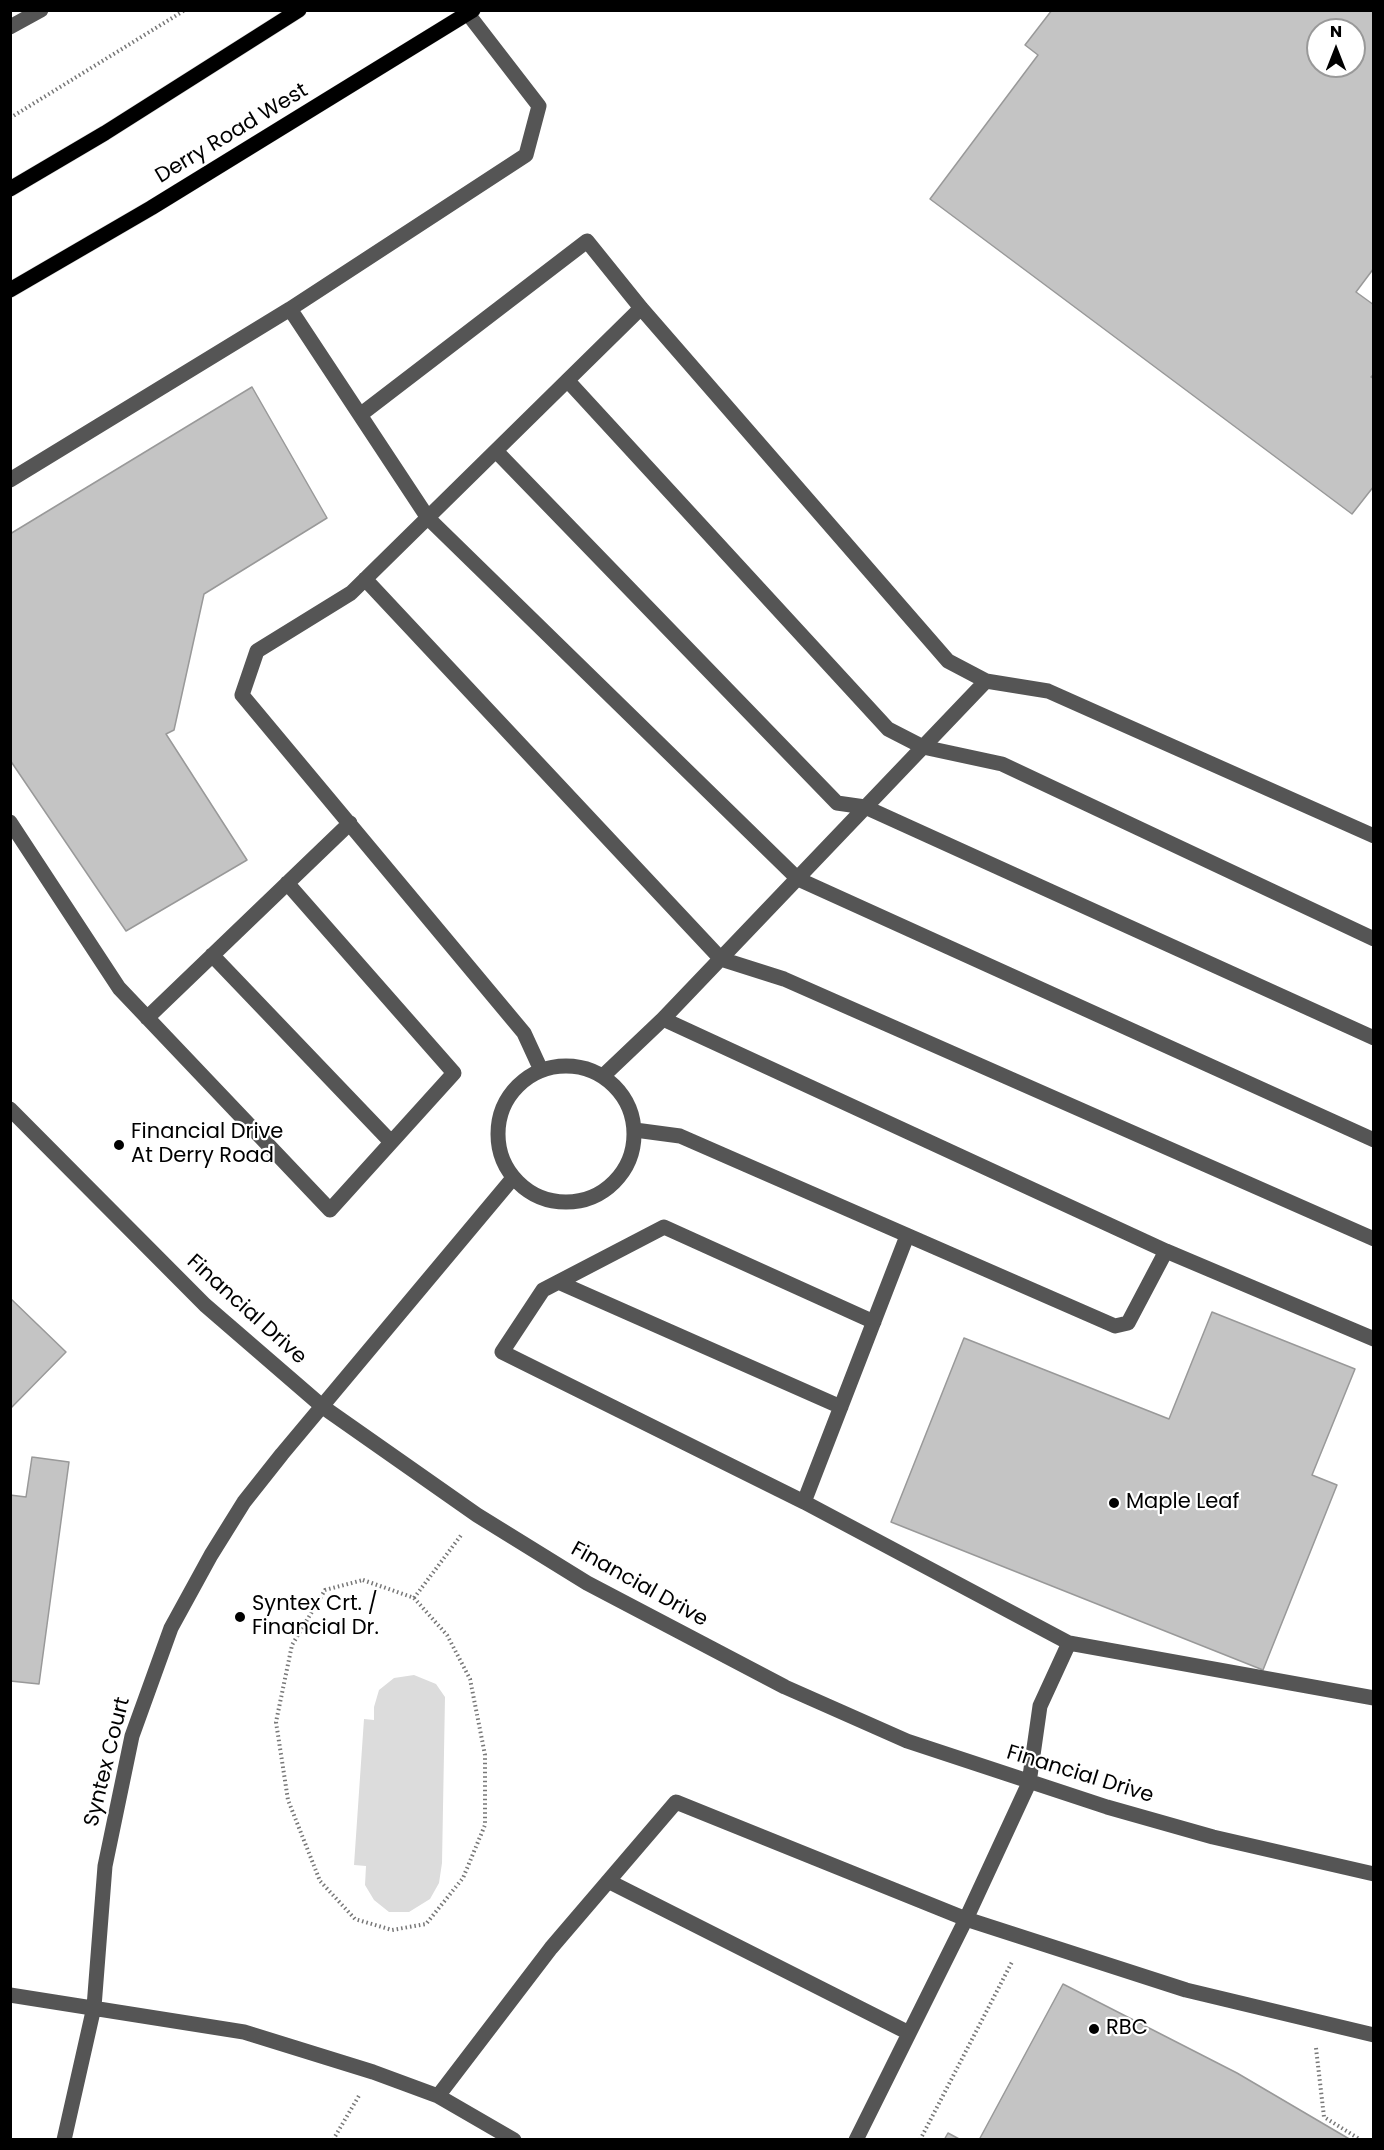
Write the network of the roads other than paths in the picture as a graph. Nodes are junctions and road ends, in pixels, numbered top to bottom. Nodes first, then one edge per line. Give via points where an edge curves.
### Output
1 (41, 10) edge
2 (299, 10) edge
3 (470, 12) edge
4 (10, 27) edge
5 (10, 189) edge
6 (10, 290) edge
7 (641, 308) junction
8 (290, 309) junction
9 (568, 381) junction
10 (360, 416) junction
11 (496, 451) junction
12 (10, 480) edge
13 (428, 518) junction
14 (365, 579) junction
15 (986, 681) junction
16 (923, 747) junction
17 (865, 807) junction
18 (10, 822) edge
19 (350, 823) junction
20 (1374, 836) edge
21 (798, 879) junction
22 (287, 883) junction
23 (1374, 939) edge
24 (212, 955) junction
25 (721, 959) junction
26 (147, 1017) junction
27 (663, 1019) junction
28 (1374, 1038) edge
29 (541, 1070) junction
30 (603, 1076) junction
31 (10, 1109) edge
32 (635, 1130) junction
33 (1374, 1140) edge
34 (391, 1142) junction
35 (513, 1178) junction
36 (907, 1236) junction
37 (1374, 1239) edge
38 (1166, 1251) junction
39 (558, 1282) junction
40 (874, 1322) junction
41 (1374, 1339) edge
42 (323, 1407) junction
43 (841, 1407) junction
44 (804, 1502) junction
45 (1069, 1642) junction
46 (1374, 1698) edge
47 (1029, 1783) junction
48 (1374, 1874) edge
49 (608, 1881) junction
50 (966, 1919) junction
51 (10, 1995) edge
52 (94, 2007) junction
53 (909, 2033) junction
54 (1374, 2034) edge
55 (438, 2096) junction
56 (64, 2139) edge
57 (514, 2139) edge
58 (856, 2139) edge

1 - 4 street
2 - 5 main road
3 - 6 main road, Derry Road West
3 - 8 street via 539,106 526,155
7 - 9 street
7 - 10 street via 587,241
7 - 15 street via 948,662
8 - 10 street
8 - 12 street
9 - 11 street
9 - 16 street via 888,729
10 - 13 street
11 - 13 street
11 - 17 street via 837,803
13 - 14 street
13 - 21 street
14 - 19 street via 351,593 257,651 242,695
14 - 25 street
15 - 16 street
15 - 20 street via 1048,692
16 - 17 street
16 - 23 street via 1002,764
17 - 21 street
17 - 28 street
18 - 26 street via 119,988
19 - 22 street
19 - 29 street via 524,1033
21 - 25 street
21 - 33 street
22 - 24 street
22 - 34 street via 454,1073
24 - 26 street
24 - 34 street
25 - 27 street
25 - 37 street via 784,979
26 - 34 street via 330,1210
27 - 30 street
27 - 38 street
29 - 30 street via 562,1065
29 - 35 street via 522,1081 508,1097 499,1117 502,1159
30 - 32 street via 620,1090 631,1109
31 - 42 street, Financial Drive via 205,1305
32 - 35 street via 633,1151 625,1171 592,1198 570,1203 549,1201 529,1192
32 - 36 street via 680,1136
35 - 42 street, Syntex Court
36 - 38 street via 1115,1326 1128,1323
36 - 40 street
38 - 41 street
39 - 40 street via 664,1227
39 - 43 street
39 - 44 street via 543,1290 502,1352
40 - 43 street
42 - 47 street, Financial Drive via 477,1515 587,1583 785,1687 907,1741
42 - 52 street, Syntex Court via 244,1502 171,1628 132,1736 105,1866
43 - 44 street
44 - 45 street
45 - 46 street
45 - 47 street via 1040,1706
47 - 48 street, Financial Drive via 1214,1837
47 - 50 street
49 - 50 street via 676,1802
49 - 53 street
49 - 55 street via 551,1948
50 - 53 street
50 - 54 street via 1186,1990
51 - 52 street
52 - 55 street via 244,2032
52 - 56 street, Syntex Court
53 - 58 street
55 - 57 street

